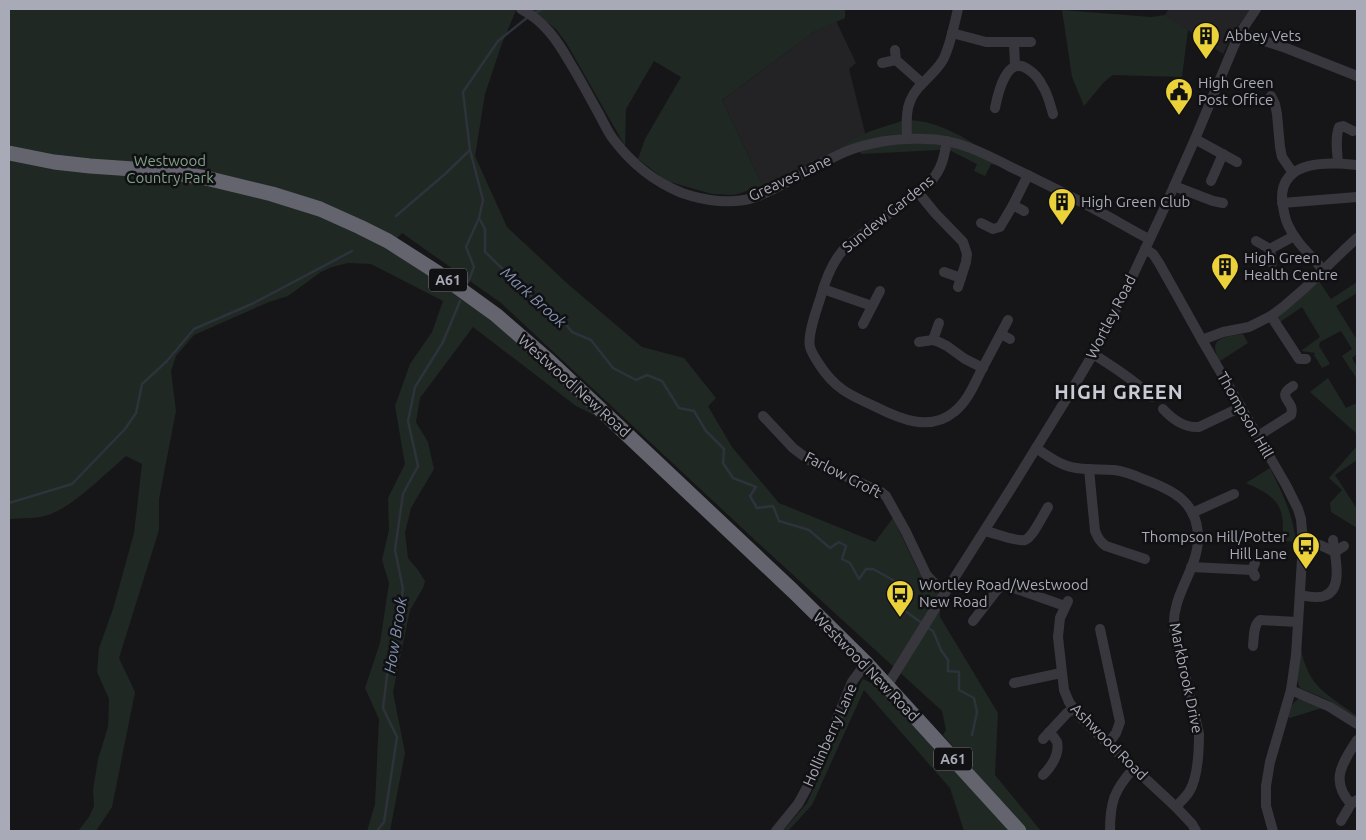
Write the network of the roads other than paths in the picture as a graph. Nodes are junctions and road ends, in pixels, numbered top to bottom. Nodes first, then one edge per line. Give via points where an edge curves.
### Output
1 (1256, 9) edge
2 (524, 10) edge
3 (954, 10) edge
4 (952, 33) junction
5 (1240, 33) junction
6 (1031, 42) dead end
7 (1014, 43) junction
8 (882, 63) dead end
9 (1015, 66) junction
10 (1357, 76) edge
11 (922, 83) junction
12 (1271, 96) dead end
13 (995, 108) dead end
14 (1048, 109) dead end
15 (1352, 131) dead end
16 (907, 139) junction
17 (1195, 139) junction
18 (947, 141) junction
19 (9, 154) edge
20 (1223, 154) junction
21 (1237, 162) dead end
22 (1338, 162) junction
23 (1357, 165) edge
24 (1293, 173) junction
25 (1028, 175) junction
26 (1212, 181) dead end
27 (1174, 186) junction
28 (917, 191) junction
29 (1357, 197) edge
30 (1282, 203) junction
31 (1216, 204) dead end
32 (1013, 205) junction
33 (1024, 211) dead end
34 (982, 223) dead end
35 (1294, 236) junction
36 (1357, 238) edge
37 (1149, 239) junction
38 (1256, 241) dead end
39 (1144, 249) junction
40 (1270, 249) junction
41 (1272, 263) dead end
42 (1323, 270) junction
43 (944, 272) dead end
44 (823, 289) junction
45 (880, 291) dead end
46 (872, 306) junction
47 (1271, 316) junction
48 (1008, 320) dead end
49 (863, 324) dead end
50 (939, 324) dead end
51 (933, 340) junction
52 (1202, 340) junction
53 (919, 342) dead end
54 (1093, 354) junction
55 (1306, 359) dead end
56 (983, 368) junction
57 (1293, 386) dead end
58 (1152, 397) dead end
59 (1241, 407) junction
60 (1163, 409) dead end
61 (763, 416) dead end
62 (1258, 436) junction
63 (1036, 448) junction
64 (1089, 469) junction
65 (1234, 494) dead end
66 (1048, 507) dead end
67 (1192, 513) junction
68 (985, 531) junction
69 (1334, 540) dead end
70 (1320, 545) dead end
71 (1344, 546) dead end
72 (1334, 552) junction
73 (1147, 559) dead end
74 (1191, 567) junction
75 (1254, 570) dead end
76 (946, 591) junction
77 (1300, 595) junction
78 (973, 622) dead end
79 (1298, 622) junction
80 (1100, 630) dead end
81 (1253, 646) dead end
82 (866, 663) junction
83 (1061, 673) junction
84 (1014, 683) dead end
85 (887, 686) junction
86 (1291, 690) junction
87 (1073, 709) junction
88 (1357, 724) edge
89 (1357, 740) edge
90 (1108, 744) junction
91 (1134, 768) junction
92 (1043, 775) dead end
93 (1354, 802) edge
94 (1176, 807) junction
95 (1341, 821) dead end
96 (776, 831) edge
97 (1019, 831) edge
98 (1110, 831) edge
99 (1196, 831) edge
100 (1273, 831) edge

1 - 5 street, Wortley Road
2 - 16 street, Greaves Lane via 550,31 613,140 626,155 647,175 684,194 712,201 736,202 756,197 847,151 883,141
3 - 4 street
4 - 7 street via 986,42
4 - 11 street via 939,66
5 - 10 street
5 - 17 street, Wortley Road
6 - 7 street
7 - 9 street
8 - 11 street via 896,55
9 - 13 street via 1003,81
9 - 14 street via 1021,65 1039,79 1046,93
11 - 16 street via 908,105
12 - 24 street via 1277,114 1282,157
15 - 22 street via 1343,126 1337,130
16 - 18 street, Greaves Lane
17 - 20 street
17 - 27 street, Wortley Road
18 - 25 street, Greaves Lane via 973,149
18 - 28 street, Sundew Gardens via 941,169
19 - 82 highway, Westwood New Road / A61 via 206,178 320,209 388,241 496,315 549,361
20 - 21 street
20 - 26 street
22 - 23 street
22 - 24 street via 1300,168
24 - 30 street via 1283,188
25 - 32 street
25 - 37 street, Greaves Lane
27 - 31 street
27 - 37 street, Wortley Road
28 - 43 street via 963,242 967,254 960,282
28 - 44 street, Sundew Gardens via 842,251
29 - 30 street
30 - 35 street
32 - 33 street
32 - 34 street via 1000,227
35 - 40 street
35 - 42 street
36 - 42 street
37 - 39 street, Wortley Road
38 - 40 street
39 - 52 street, Thompson Hill via 1156,258
39 - 54 street, Wortley Road
40 - 41 street
42 - 47 street
44 - 46 street
44 - 56 street, Sundew Gardens via 810,347 831,379 857,398 909,421 940,420 960,407
45 - 46 street
46 - 49 street
47 - 52 street via 1249,327
47 - 55 street via 1299,359
48 - 56 street, Sundew Gardens via 1005,337
50 - 51 street
51 - 53 street
51 - 56 street
52 - 59 street, Thompson Hill
54 - 58 street
54 - 63 street, Wortley Road
57 - 62 street via 1285,394 1292,408 1291,415
59 - 60 street via 1199,427 1177,422
59 - 62 street, Thompson Hill
61 - 76 street, Farlow Croft via 809,460 886,496 926,574
62 - 77 street, Thompson Hill via 1290,492 1301,519
63 - 64 street, Markbrook Drive via 1067,466
63 - 68 street, Wortley Road
64 - 67 street, Markbrook Drive via 1123,472 1164,486 1179,496
64 - 73 street via 1095,531 1101,543
65 - 67 street
66 - 68 street via 1025,540
67 - 74 street, Markbrook Drive via 1198,536
68 - 76 street, Wortley Road
69 - 72 street
70 - 72 street
71 - 72 street
72 - 77 street via 1335,587 1324,596
74 - 75 street
74 - 94 street, Markbrook Drive via 1173,617 1199,734 1199,750 1192,785
76 - 85 street, Wortley Road
77 - 79 street, Thompson Hill
78 - 83 street, Ashwood Road via 986,611 1003,585 1066,604 1058,627
79 - 81 street via 1258,621
79 - 86 street, Thompson Hill
80 - 90 street via 1099,645 1120,722
82 - 85 highway, Westwood New Road / A61
82 - 96 street, Hollinberry Lane via 852,682 815,773 798,804
83 - 84 street via 1024,676
83 - 87 street, Ashwood Road via 1064,690
85 - 97 highway, Westwood New Road / A61
86 - 88 street via 1330,707
86 - 100 street, Thompson Hill via 1266,780 1266,806
87 - 90 street, Ashwood Road
87 - 92 street via 1046,735 1057,743 1057,748 1052,766
89 - 93 street via 1341,767 1340,775 1343,793
90 - 91 street, Ashwood Road
91 - 94 street, Ashwood Road
91 - 98 street via 1113,798
93 - 95 street
94 - 99 street, Ashwood Road

